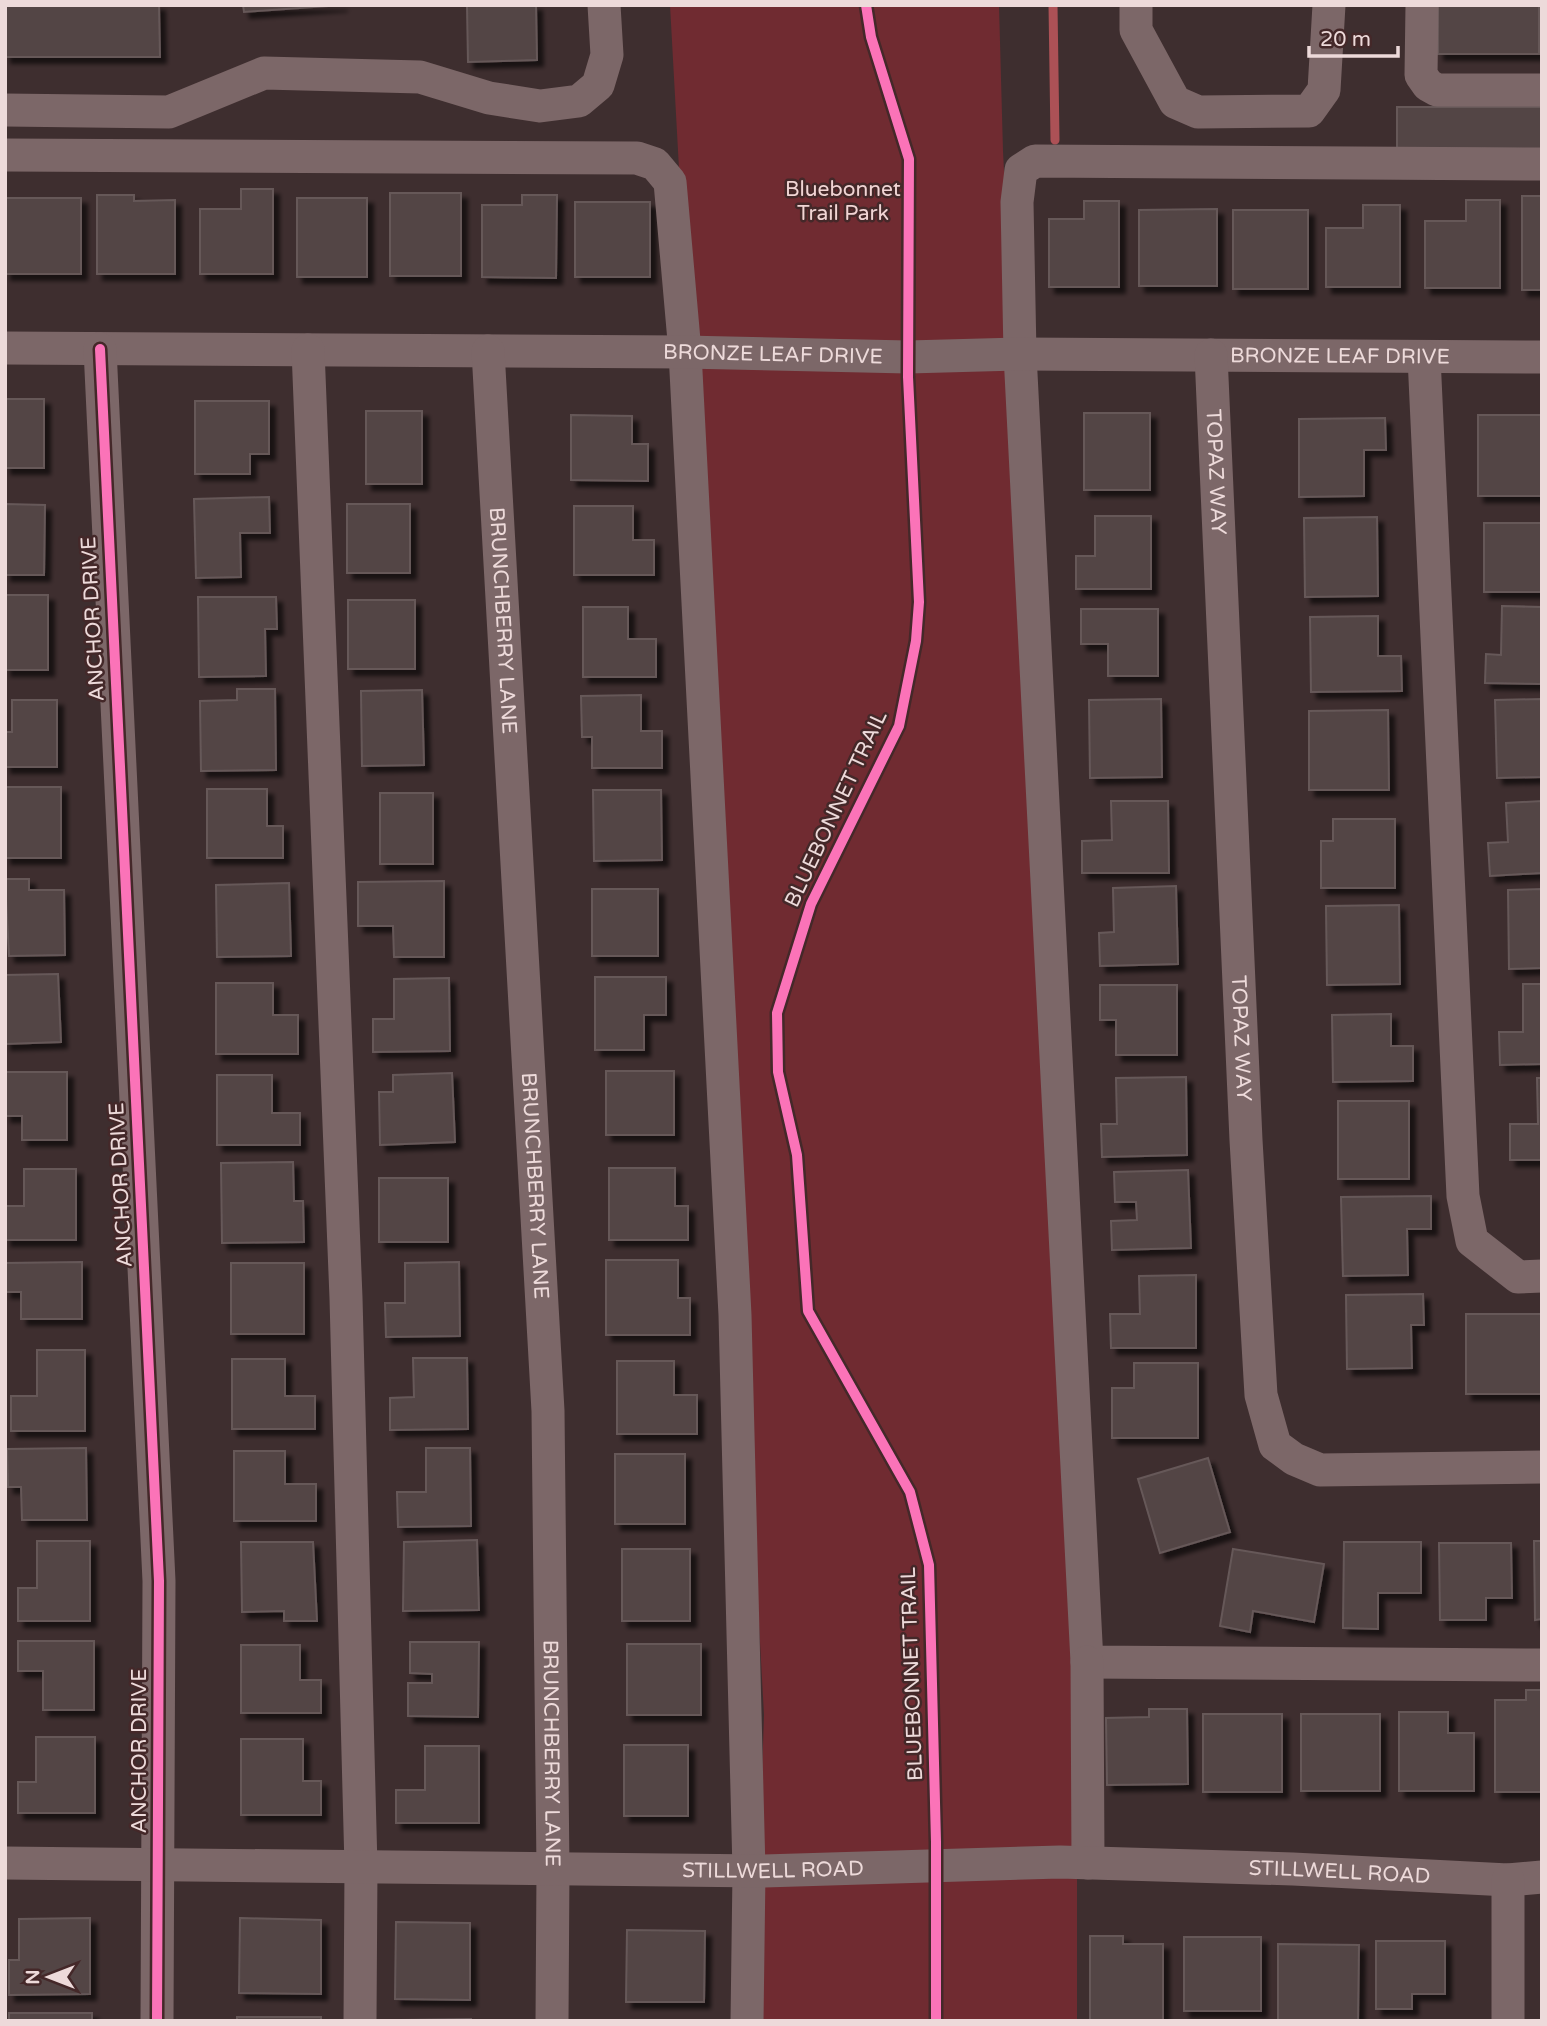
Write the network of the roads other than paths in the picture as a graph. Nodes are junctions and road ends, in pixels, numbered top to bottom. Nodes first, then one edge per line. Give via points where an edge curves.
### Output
1 (604, 5) edge
2 (1136, 5) edge
3 (1329, 5) edge
4 (1422, 5) edge
5 (1542, 90) edge
6 (5, 110) edge
7 (5, 155) edge
8 (1542, 164) edge
9 (5, 348) edge
10 (100, 349) junction
11 (308, 350) junction
12 (488, 351) junction
13 (685, 352) junction
14 (1020, 354) junction
15 (1211, 355) junction
16 (1424, 357) junction
17 (1542, 357) edge
18 (1542, 1276) edge
19 (1542, 1467) edge
20 (1087, 1662) junction
21 (1542, 1665) edge
22 (5, 1863) edge
23 (1088, 1863) junction
24 (158, 1865) junction
25 (361, 1867) junction
26 (553, 1869) junction
27 (749, 1871) junction
28 (1542, 1877) edge
29 (1508, 1880) junction
30 (157, 2021) edge
31 (360, 2021) edge
32 (552, 2021) edge
33 (747, 2021) edge
34 (1507, 2021) edge

1 - 6 street via 607,55 598,85 579,101 540,106 489,98 420,77 264,73 169,112
2 - 3 street via 1136,30 1175,102 1198,112 1309,111 1324,90
4 - 5 street via 1422,75 1428,85 1437,90
7 - 13 street via 646,159 662,169 673,190
8 - 14 street via 1030,162 1021,170 1018,192
9 - 10 street, BRONZE LEAF DRIVE
10 - 11 street, BRONZE LEAF DRIVE
10 - 24 street, ANCHOR DRIVE via 158,1567
11 - 12 street, BRONZE LEAF DRIVE
11 - 25 street via 346,1298
12 - 13 street, BRONZE LEAF DRIVE
12 - 26 street, BRUNCHBERRY LANE via 548,1411
13 - 14 street, BRONZE LEAF DRIVE via 908,357
13 - 27 street via 735,1315
14 - 15 street, BRONZE LEAF DRIVE
14 - 20 street
15 - 16 street, BRONZE LEAF DRIVE
15 - 19 street, TOPAZ WAY via 1245,1126 1261,1395 1275,1445 1320,1470
16 - 17 street, BRONZE LEAF DRIVE
16 - 18 street via 1463,1196 1472,1241 1518,1277
20 - 21 street
20 - 23 street
22 - 24 street, STILLWELL ROAD
23 - 27 street, STILLWELL ROAD
23 - 29 street, STILLWELL ROAD
24 - 25 street, STILLWELL ROAD
24 - 30 street, ANCHOR DRIVE
25 - 26 street, STILLWELL ROAD
25 - 31 street
26 - 27 street, STILLWELL ROAD
26 - 32 street, BRUNCHBERRY LANE
27 - 33 street
28 - 29 street, STILLWELL ROAD
29 - 34 street

